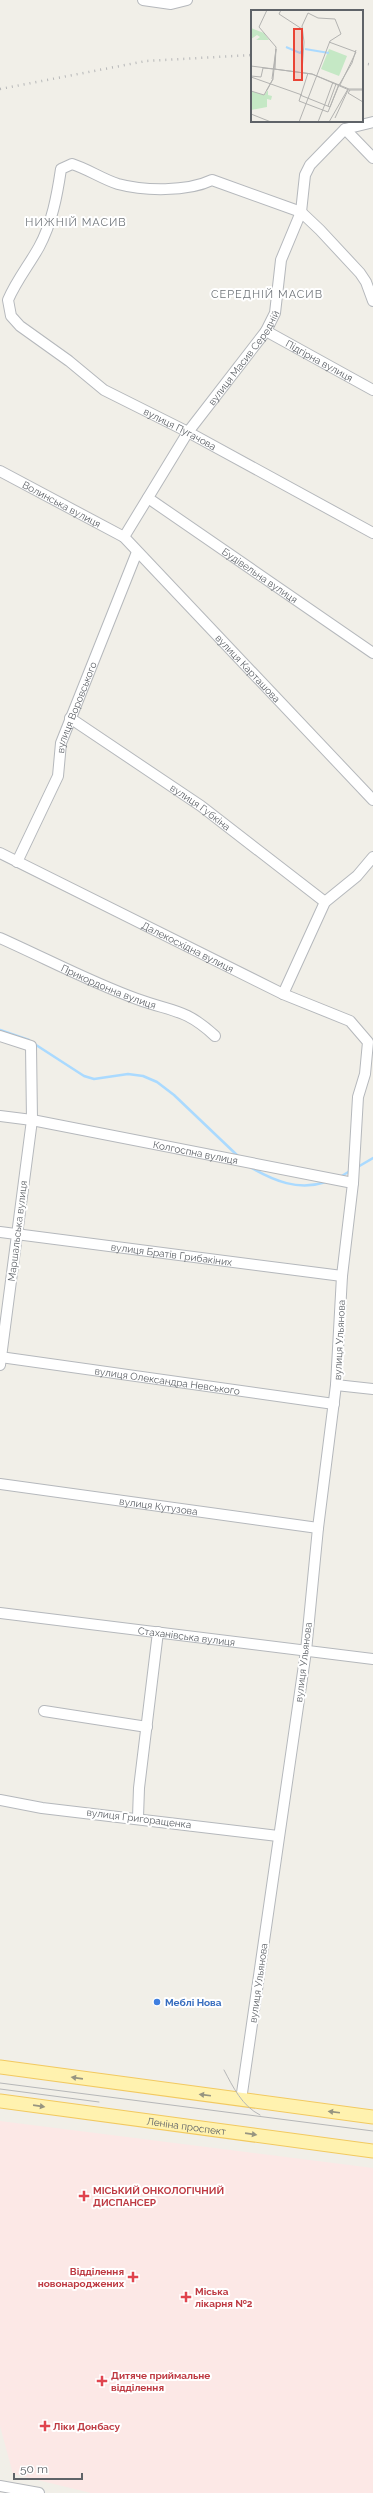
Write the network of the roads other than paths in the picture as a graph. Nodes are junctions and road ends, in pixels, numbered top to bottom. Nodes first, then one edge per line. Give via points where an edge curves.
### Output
1 (143, 0) edge
2 (187, 0) edge
3 (373, 122) edge
4 (345, 129) junction
5 (373, 158) edge
6 (301, 212) junction
7 (373, 300) edge
8 (266, 331) junction
9 (373, 390) edge
10 (188, 432) junction
11 (0, 471) edge
12 (148, 498) junction
13 (373, 533) edge
14 (124, 537) junction
15 (137, 552) junction
16 (373, 653) edge
17 (70, 718) junction
18 (373, 800) edge
19 (0, 853) edge
20 (373, 857) edge
21 (17, 862) junction
22 (325, 902) junction
23 (0, 938) edge
24 (283, 994) junction
25 (0, 1036) edge
26 (215, 1036) dead end
27 (370, 1046) edge
28 (0, 1116) edge
29 (32, 1120) junction
30 (353, 1184) junction
31 (0, 1232) edge
32 (17, 1235) junction
33 (342, 1276) junction
34 (0, 1360) edge
35 (336, 1385) junction
36 (373, 1389) edge
37 (334, 1404) junction
38 (0, 1484) edge
39 (318, 1528) junction
40 (0, 1613) edge
41 (158, 1632) junction
42 (306, 1651) junction
43 (373, 1659) edge
44 (44, 1711) dead end
45 (147, 1727) junction
46 (0, 1800) edge
47 (138, 1817) junction
48 (278, 1836) junction
49 (0, 2067) edge
50 (241, 2100) junction
51 (0, 2101) edge
52 (373, 2117) edge
53 (373, 2151) edge
54 (0, 2486) edge
55 (39, 2493) edge

1 - 2 street via 171,4
3 - 4 street
4 - 5 street
4 - 6 street, вулиця Масив Середній via 310,165 305,175
6 - 7 street via 360,273
6 - 8 street, вулиця Масив Середній via 281,260 274,313
6 - 10 street, вулиця Пугачова via 212,180 163,189 148,189 118,184 72,164 61,169 49,224 40,245 8,300 11,316 20,326 104,390
8 - 9 street, Підгірна вулиця
8 - 10 street, вулиця Масив Середній
10 - 12 street, вулиця Масив Середній
10 - 13 street, вулиця Пугачова
11 - 14 street, Волинська вулиця
12 - 14 street, вулиця Масив Середній
12 - 16 street, Будівельна вулиця
14 - 15 street, вулиця Карташова
15 - 17 street, вулиця Воровського
15 - 18 street, вулиця Карташова
17 - 21 street, вулиця Воровського via 61,743 58,776
17 - 22 street, вулиця Губкіна via 201,806
19 - 21 street, Далекосхідна вулиця
20 - 22 street via 357,876
21 - 24 street, Далекосхідна вулиця
22 - 24 street
23 - 26 street, Прикордонна вулиця via 137,999 185,1013
24 - 27 street, Далекосхідна вулиця via 350,1021
25 - 29 street, Маршальська вулиця via 31,1046
27 - 30 street via 358,1097
28 - 29 street, Колгоспна вулиця
29 - 30 street, Колгоспна вулиця
29 - 32 street, Маршальська вулиця
30 - 33 street, вулиця Ульянова
31 - 32 street, вулиця Братів Грибакіних
32 - 33 street, вулиця Братів Грибакіних
32 - 34 street, Маршальська вулиця
33 - 35 street, вулиця Ульянова
34 - 37 street, вулиця Олександра Невського
35 - 36 street
35 - 37 street, вулиця Ульянова
37 - 39 street, вулиця Ульянова
38 - 39 street, вулиця Кутузова
39 - 42 street, вулиця Ульянова
40 - 41 street, Стаханівська вулиця
41 - 42 street, Стаханівська вулиця
41 - 45 street
42 - 43 street, Стаханівська вулиця
42 - 48 street, вулиця Ульянова
44 - 45 street
45 - 47 street
46 - 47 street, вулиця Григоращенка via 42,1808
47 - 48 street, вулиця Григоращенка
48 - 50 street, вулиця Ульянова
50 -> 49 main road
52 -> 50 main road
51 -> 53 main road, Леніна проспект
54 - 55 street

